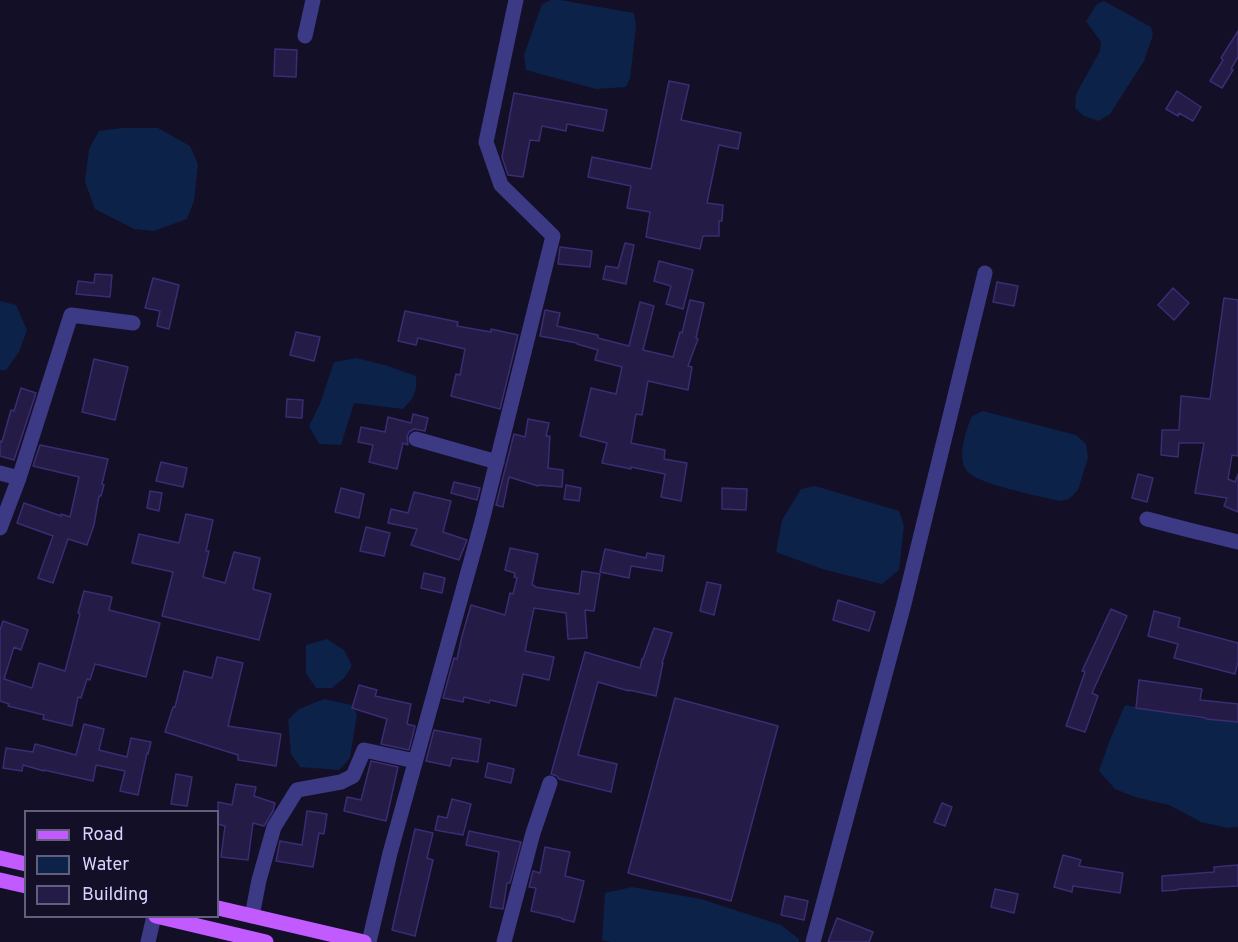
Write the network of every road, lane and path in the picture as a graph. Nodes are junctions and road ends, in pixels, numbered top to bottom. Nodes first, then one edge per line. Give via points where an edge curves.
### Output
1 (313, 0) edge
2 (516, 0) edge
3 (305, 36) dead end
4 (985, 273) dead end
5 (133, 324) dead end
6 (416, 439) dead end
7 (497, 462) junction
8 (0, 473) edge
9 (19, 478) junction
10 (1148, 519) dead end
11 (0, 528) edge
12 (1238, 542) edge
13 (415, 761) junction
14 (550, 783) dead end
15 (0, 858) edge
16 (24, 864) edge
17 (0, 880) edge
18 (24, 886) edge
19 (219, 908) edge
20 (252, 916) junction
21 (154, 918) edge
22 (164, 918) edge
23 (148, 942) edge
24 (266, 942) edge
25 (364, 942) edge
26 (369, 942) edge
27 (504, 942) edge
28 (813, 942) edge

1 - 3 street
2 - 7 street via 486,142 501,185 553,236
4 - 28 street via 903,604
5 - 9 street via 71,315
6 - 7 street
7 - 13 street
8 - 9 street
9 - 11 street
10 - 12 street
13 - 20 street via 364,750 353,776 297,790 274,827
13 - 26 street
14 - 27 street
15 - 16 main road
17 - 18 main road
19 - 20 main road
20 - 25 main road
21 - 23 street
22 - 24 main road

